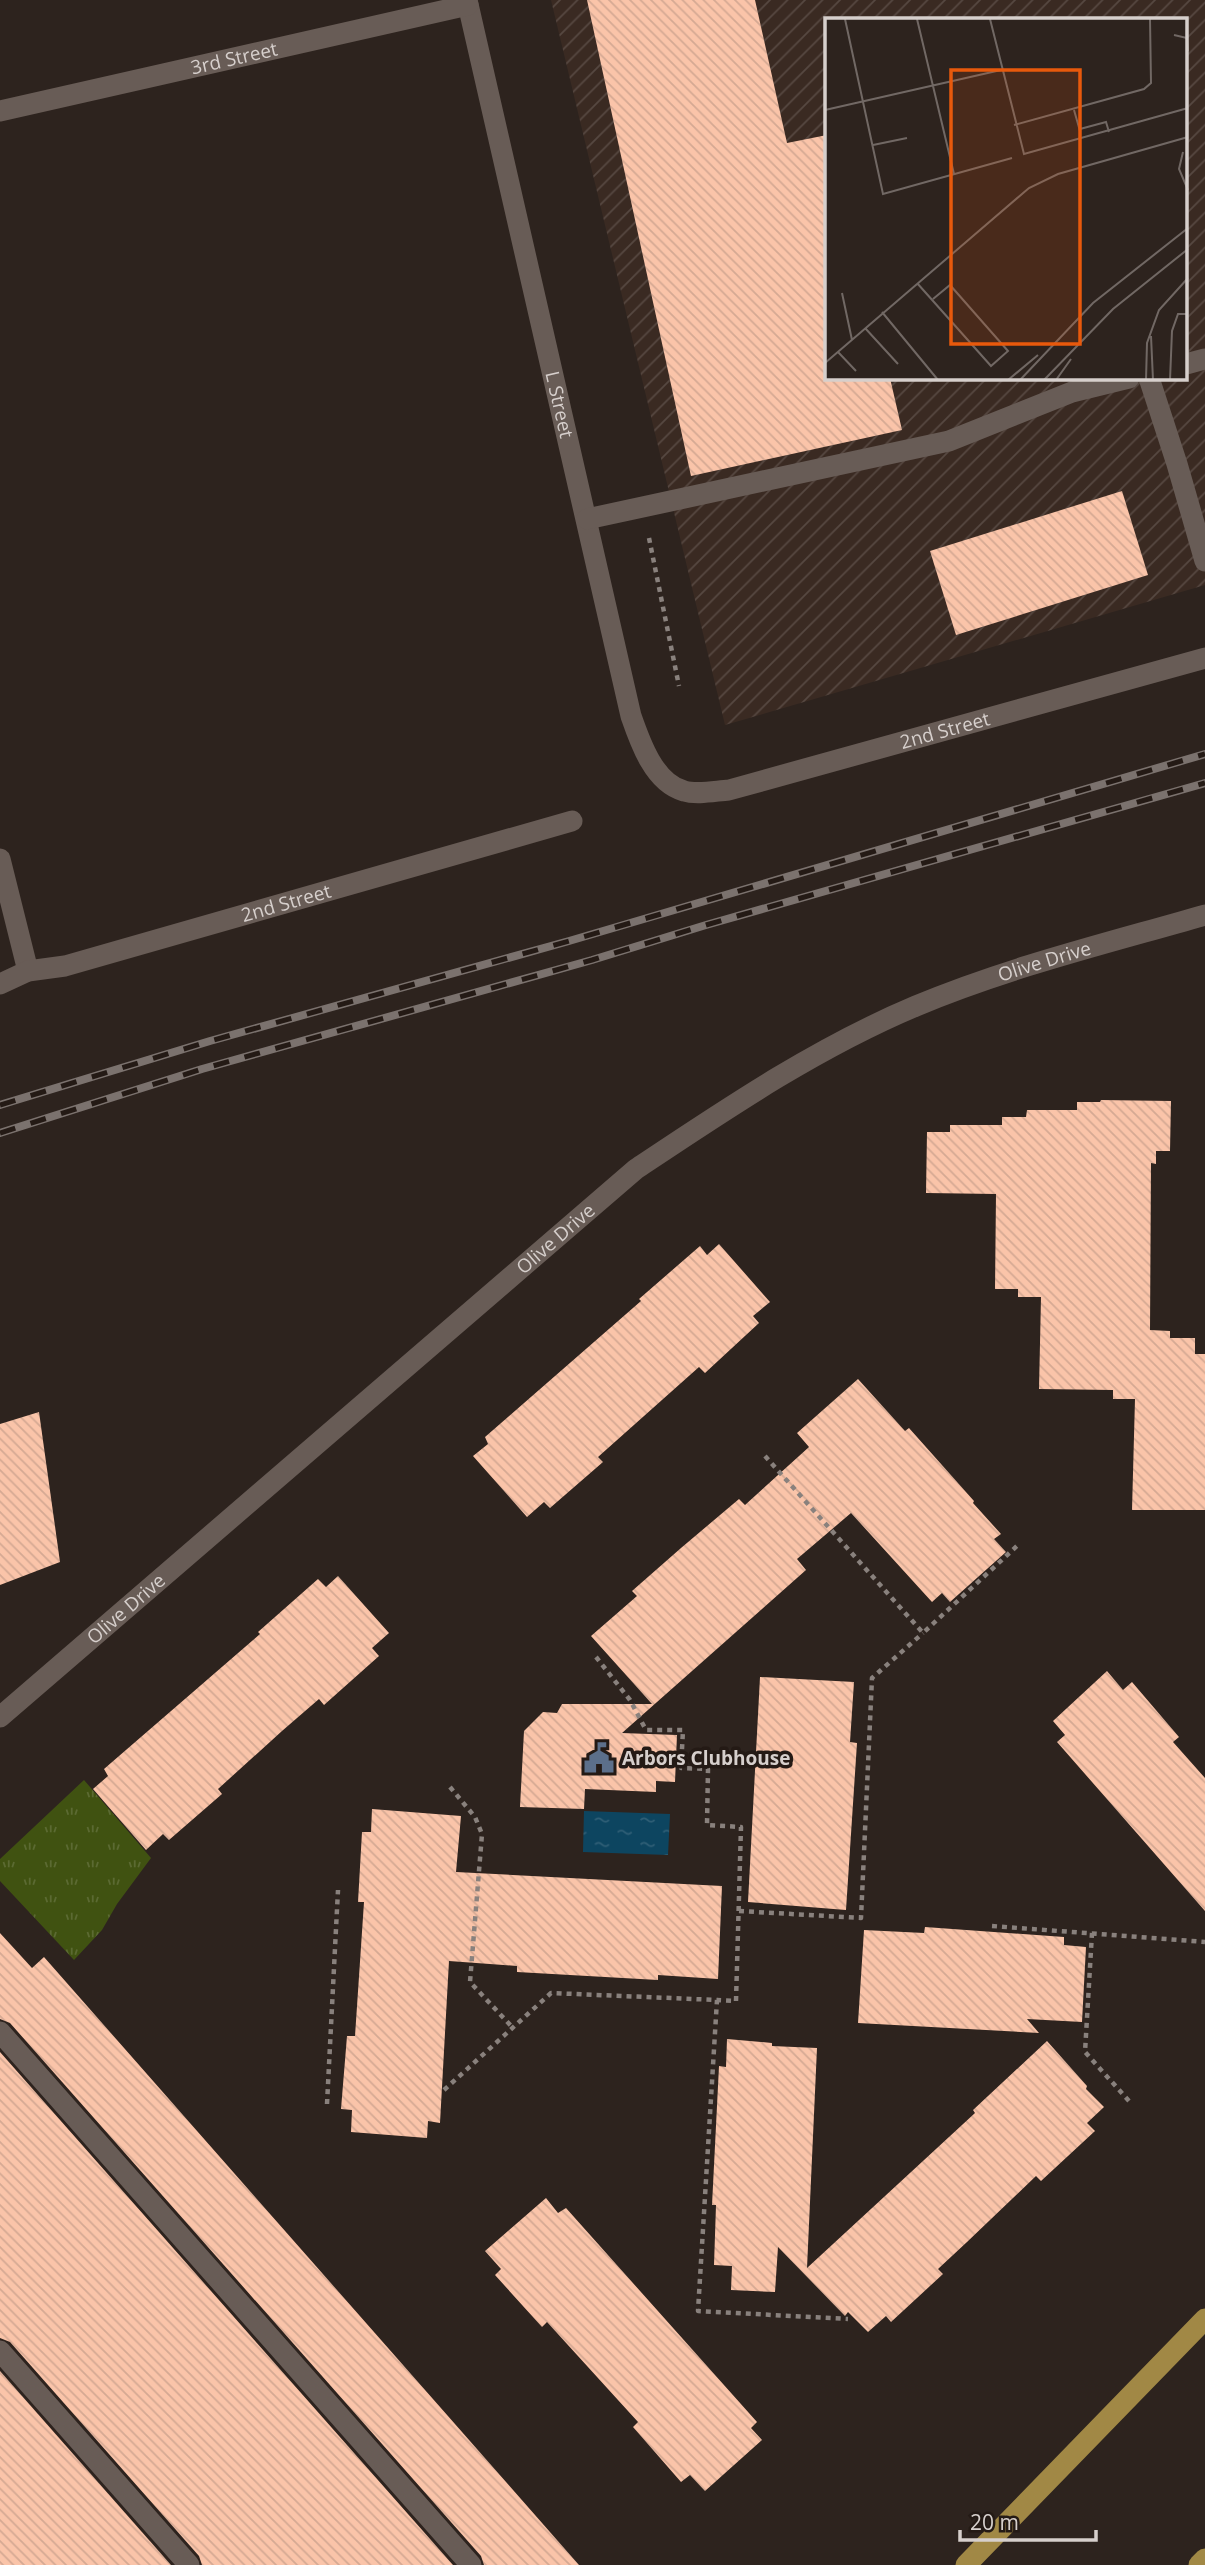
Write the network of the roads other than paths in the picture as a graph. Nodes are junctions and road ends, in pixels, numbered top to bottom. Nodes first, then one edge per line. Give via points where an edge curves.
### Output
1 (468, 2) edge
2 (0, 111) edge
3 (1205, 359) edge
4 (1188, 363) edge
5 (1121, 380) edge
6 (1150, 380) edge
7 (587, 519) junction
8 (1205, 557) edge
9 (1205, 658) edge
10 (684, 791) joint
11 (572, 821) dead end
12 (0, 859) edge
13 (1205, 915) edge
14 (28, 971) junction
15 (0, 984) edge
16 (0, 1717) edge
17 (0, 2032) edge
18 (1205, 2319) edge
19 (0, 2351) edge
20 (1205, 2558) edge
21 (189, 2565) edge
22 (471, 2565) edge
23 (966, 2565) edge
24 (1199, 2565) edge

1 - 2 street, 3rd Street
1 - 7 street, L Street
3 - 4 street
5 - 7 street via 1072,392 949,441
6 - 8 street
7 - 10 street, L Street via 631,716 658,772
9 - 10 street, 2nd Street via 729,790
11 - 14 street, 2nd Street via 65,966
12 - 14 street
13 - 16 street, Olive Drive via 1006,972 915,1006 819,1054 636,1169
14 - 15 street, 2nd Street
17 - 22 street
18 - 23 highway
19 - 21 street
20 - 24 highway

